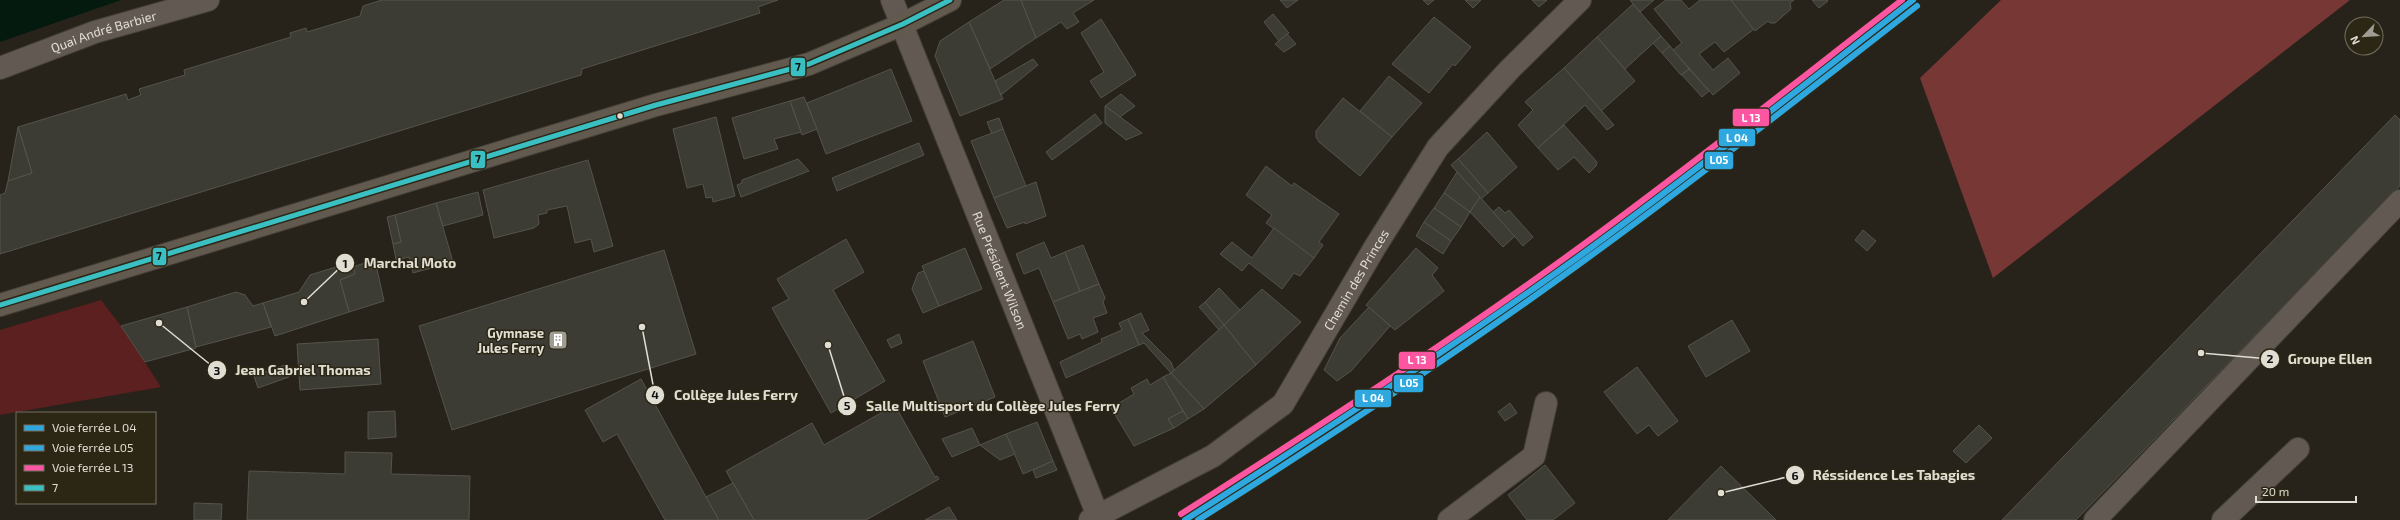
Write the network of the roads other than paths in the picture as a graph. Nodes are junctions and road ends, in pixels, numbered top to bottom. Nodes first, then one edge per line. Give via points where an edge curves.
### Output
1 (208, 0) edge
2 (892, 0) edge
3 (950, 0) edge
4 (1580, 0) edge
5 (903, 24) junction
6 (0, 68) edge
7 (2400, 201) edge
8 (0, 305) edge
9 (1546, 403) dead end
10 (2298, 449) dead end
11 (1094, 518) edge
12 (1449, 520) edge
13 (2095, 520) edge
14 (2223, 520) edge

1 - 6 street, Quai André Barbier via 95,32
2 - 5 street
3 - 5 main road
4 - 11 street, Chemin des Princes via 1510,69 1438,147 1374,247 1283,404 1213,456
5 - 8 main road via 808,64 656,105
5 - 11 street, Rue Président Wilson
7 - 13 street
9 - 12 street via 1534,456
10 - 14 street

